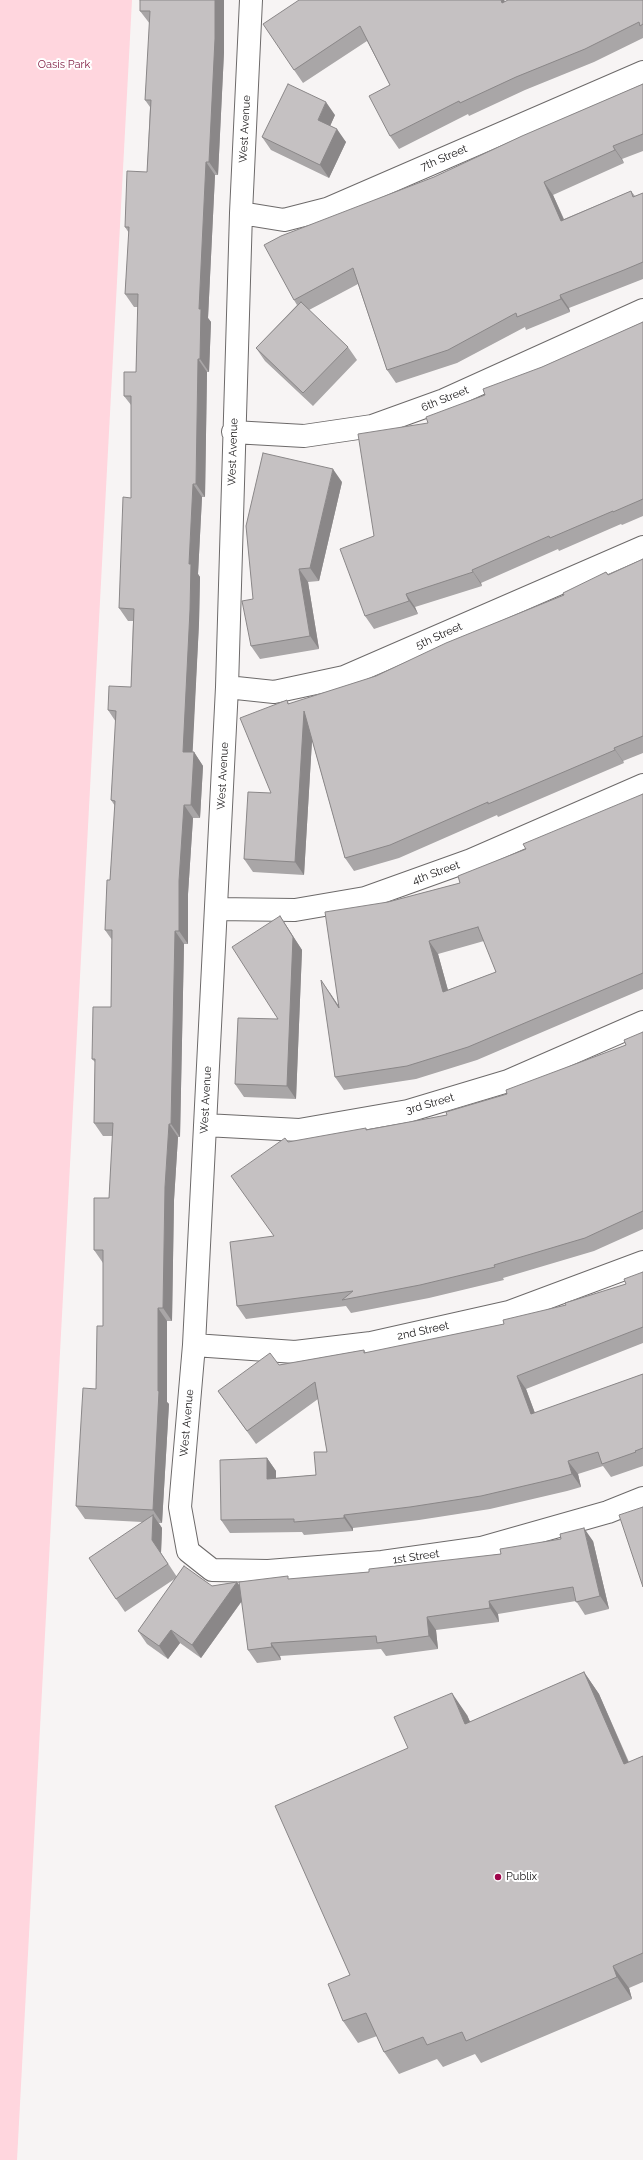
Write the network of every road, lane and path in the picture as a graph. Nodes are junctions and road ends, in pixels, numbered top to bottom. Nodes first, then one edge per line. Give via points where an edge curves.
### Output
1 (251, 0) edge
2 (643, 72) edge
3 (241, 213) junction
4 (643, 310) edge
5 (233, 432) junction
6 (643, 547) edge
7 (227, 687) junction
8 (643, 785) edge
9 (216, 909) junction
10 (643, 1022) edge
11 (205, 1126) junction
12 (643, 1262) edge
13 (194, 1345) junction
14 (643, 1498) edge
15 (188, 1551) joint

1 - 3 street, West Avenue
2 - 3 street, 7th Street via 327,209 284,220
3 - 5 street, West Avenue
4 - 5 street, 6th Street via 444,400 372,426 304,436
5 - 7 street, West Avenue
6 - 7 street, 5th Street via 344,677 274,692
7 - 9 street, West Avenue
8 - 9 street, 4th Street via 471,860 365,898 295,910
9 - 11 street, West Avenue
10 - 11 street, 3rd Street via 508,1081 408,1111 299,1130
11 - 13 street, West Avenue
12 - 13 street, 2nd Street via 509,1312 371,1343 295,1352
13 - 15 street, West Avenue via 180,1507
14 - 15 street, 1st Street via 608,1512 482,1548 382,1562 268,1571 212,1570

